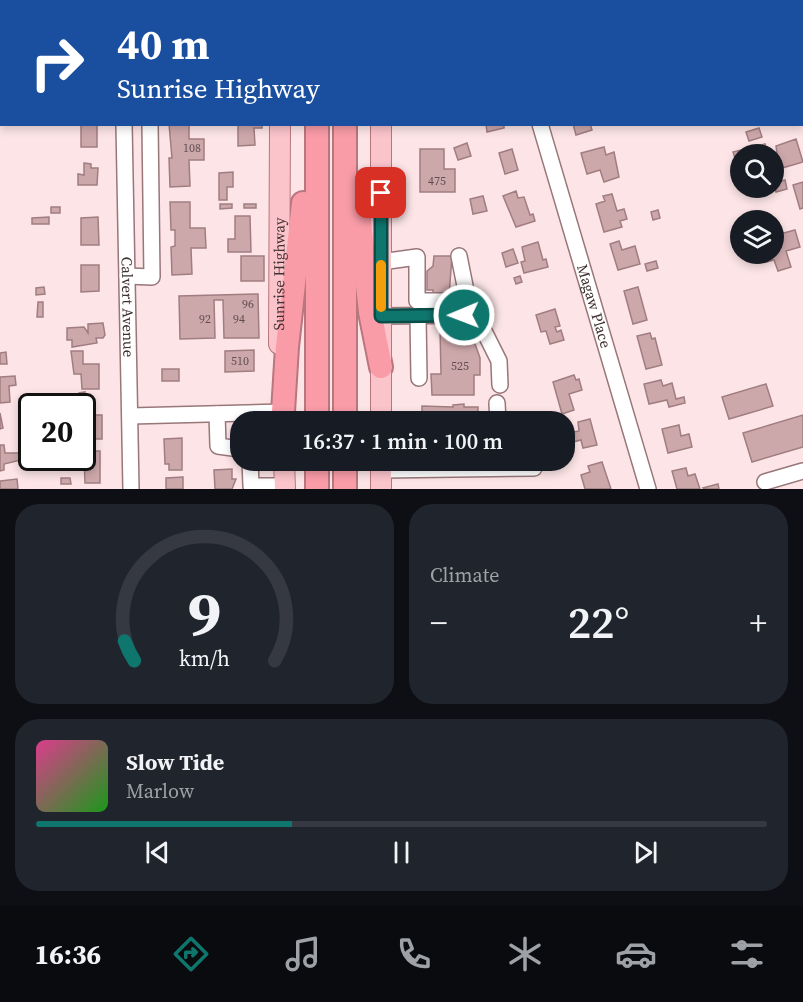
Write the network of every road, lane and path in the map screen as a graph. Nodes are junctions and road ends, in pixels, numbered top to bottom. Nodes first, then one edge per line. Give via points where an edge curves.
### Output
1 (124, 126) edge
2 (150, 126) edge
3 (279, 126) edge
4 (312, 126) edge
5 (317, 126) edge
6 (347, 126) edge
7 (347, 126) edge
8 (381, 126) edge
9 (541, 126) edge
10 (125, 180) junction
11 (151, 180) junction
12 (126, 203) junction
13 (152, 204) junction
14 (459, 256) dead end
15 (381, 262) junction
16 (127, 276) junction
17 (381, 316) junction
18 (418, 316) junction
19 (381, 367) junction
20 (419, 378) dead end
21 (500, 385) dead end
22 (497, 403) dead end
23 (283, 411) edge
24 (283, 411) edge
25 (317, 411) edge
26 (345, 411) edge
27 (381, 411) edge
28 (497, 411) edge
29 (217, 414) junction
30 (230, 415) edge
31 (130, 416) junction
32 (230, 448) edge
33 (250, 471) edge
34 (284, 471) edge
35 (317, 471) edge
36 (345, 471) edge
37 (410, 471) edge
38 (803, 471) edge
39 (381, 473) edge
40 (765, 482) dead end
41 (285, 488) edge
42 (131, 489) edge
43 (317, 489) edge
44 (345, 489) edge
45 (648, 489) edge

1 - 10 street, Calvert Avenue
2 - 11 street
3 - 23 main road, Sunrise Highway
4 - 24 highway
5 - 25 highway
6 - 19 highway via 370,312
7 - 26 highway
8 - 15 main road
9 - 45 street, Magaw Place
10 - 11 street
10 - 12 street, Calvert Avenue
11 - 13 street
12 - 13 street
12 - 16 street, Calvert Avenue
13 - 16 street via 152,277
14 - 15 street via 468,301 417,301 417,257
15 - 17 main road
16 - 31 street, Calvert Avenue
17 - 18 street
17 - 19 main road
18 - 20 street
18 - 21 street via 476,315 499,361
19 - 27 main road
22 - 28 street
29 - 30 street
29 - 31 street
29 - 32 street via 218,446
31 - 42 street, Calvert Avenue
33 - 41 street via 251,486
34 - 41 main road
35 - 43 highway
36 - 44 highway
37 - 39 street
38 - 40 street

